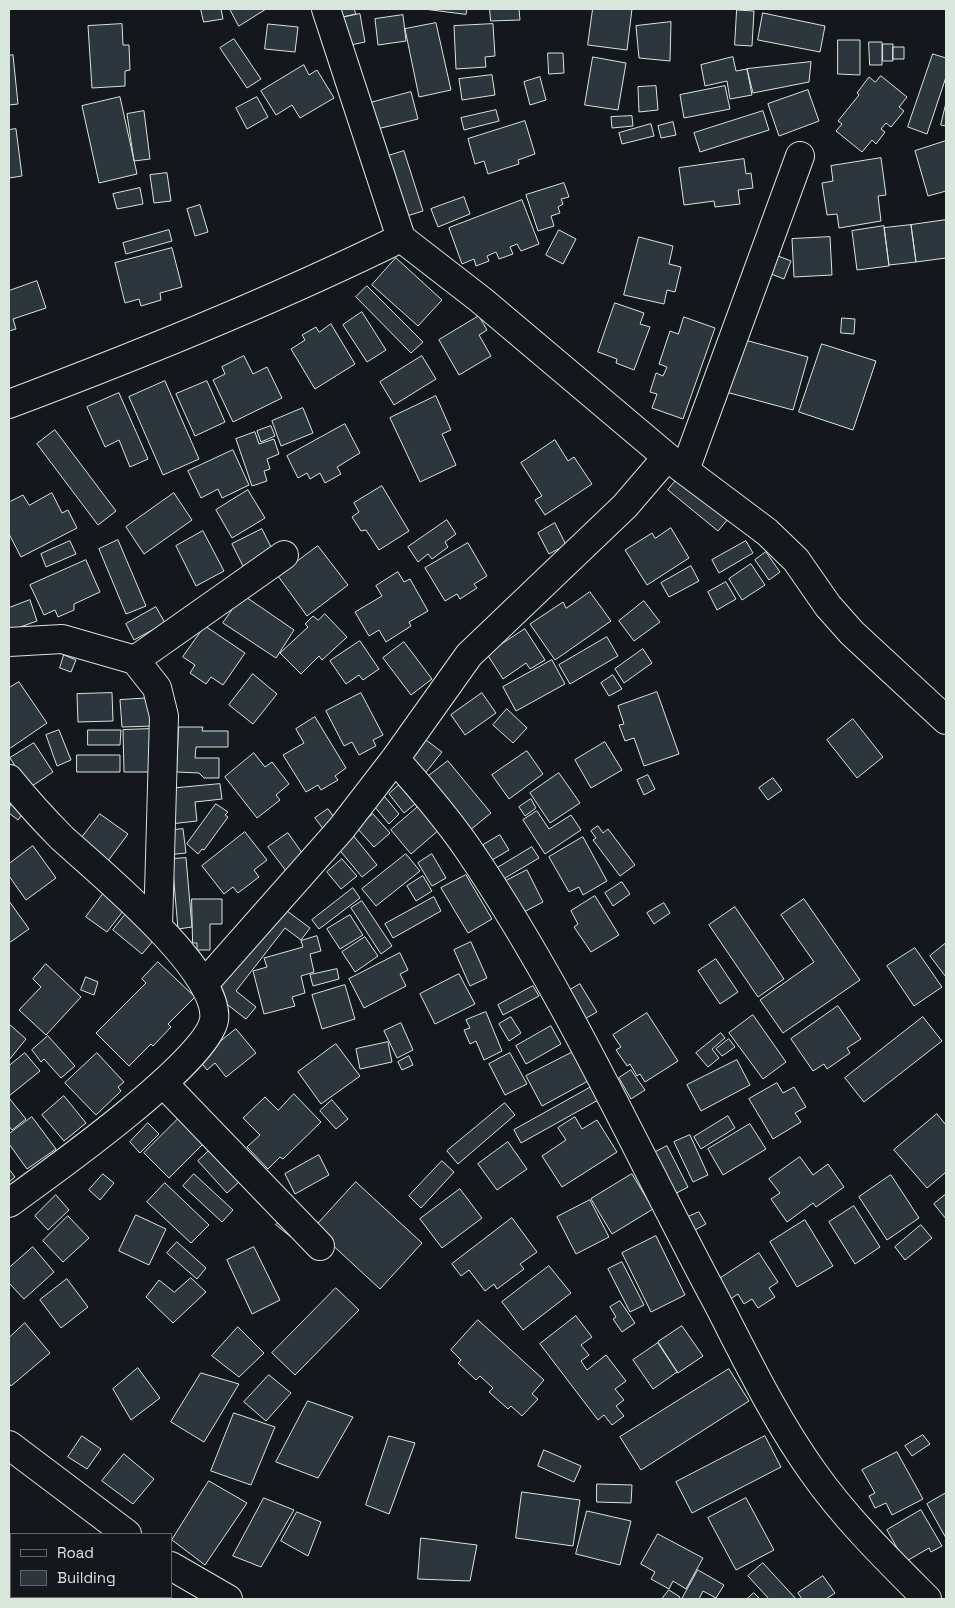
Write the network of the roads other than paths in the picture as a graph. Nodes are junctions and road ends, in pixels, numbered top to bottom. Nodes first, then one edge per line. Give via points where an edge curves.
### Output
1 (326, 9) edge
2 (800, 156) dead end
3 (400, 238) junction
4 (9, 404) edge
5 (676, 464) junction
6 (284, 555) dead end
7 (9, 642) edge
8 (136, 660) junction
9 (946, 720) edge
10 (395, 759) junction
11 (9, 779) edge
12 (158, 927) junction
13 (204, 984) junction
14 (163, 1084) junction
15 (9, 1202) edge
16 (320, 1246) dead end
17 (9, 1445) edge
18 (126, 1533) edge
19 (172, 1567) edge
20 (228, 1599) edge
21 (927, 1599) edge

1 - 3 street
2 - 5 street
3 - 4 street via 306,285
3 - 5 street via 481,300
5 - 9 street via 778,542 796,560 828,606 852,633
5 - 10 street via 625,506 469,655
6 - 8 street
7 - 8 street via 62,639
8 - 12 street via 157,688 164,716
10 - 13 street via 341,829
10 - 21 street via 467,848 580,1037 674,1223 782,1425 837,1504
11 - 12 street via 38,814
12 - 13 street
13 - 14 street via 215,1011 213,1023 208,1035
14 - 15 street
14 - 16 street
17 - 18 street
19 - 20 street

